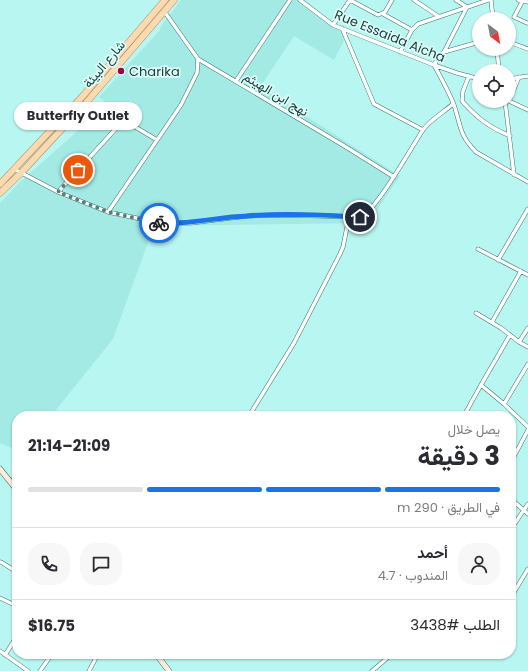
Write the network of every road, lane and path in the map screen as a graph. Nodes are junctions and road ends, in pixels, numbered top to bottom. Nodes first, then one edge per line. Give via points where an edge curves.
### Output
1 (165, 0) edge
2 (174, 0) edge
3 (290, 0) edge
4 (300, 0) edge
5 (350, 0) edge
6 (392, 0) edge
7 (414, 0) edge
8 (456, 0) edge
9 (488, 0) edge
10 (520, 1) edge
11 (528, 2) edge
12 (467, 7) junction
13 (164, 11) junction
14 (491, 12) edge
15 (383, 14) junction
16 (438, 16) junction
17 (527, 23) dead end
18 (333, 25) junction
19 (342, 28) junction
20 (412, 30) junction
21 (472, 44) edge
22 (516, 45) edge
23 (528, 49) edge
24 (400, 52) junction
25 (444, 52) junction
26 (198, 59) junction
27 (434, 66) junction
28 (469, 76) junction
29 (528, 76) edge
30 (472, 77) edge
31 (519, 77) junction
32 (516, 78) edge
33 (236, 81) junction
34 (516, 84) edge
35 (453, 104) junction
36 (516, 104) edge
37 (506, 108) edge
38 (528, 110) edge
39 (423, 130) junction
40 (510, 136) junction
41 (157, 140) junction
42 (14, 169) junction
43 (21, 173) junction
44 (514, 175) junction
45 (394, 178) junction
46 (528, 182) edge
47 (0, 184) edge
48 (58, 192) junction
49 (0, 193) edge
50 (528, 209) edge
51 (108, 212) junction
52 (349, 216) junction
53 (478, 249) dead end
54 (498, 260) junction
55 (521, 271) junction
56 (528, 275) edge
57 (476, 313) dead end
58 (492, 322) junction
59 (528, 328) edge
60 (510, 335) junction
61 (519, 342) junction
62 (528, 348) edge
63 (528, 364) edge
64 (481, 385) junction
65 (504, 404) junction
66 (252, 411) edge
67 (467, 411) edge
68 (512, 411) edge
69 (516, 415) edge
70 (528, 426) edge
71 (528, 430) edge
72 (523, 440) junction
73 (528, 443) edge
74 (516, 452) edge
75 (0, 469) edge
76 (12, 484) edge
77 (516, 504) edge
78 (528, 504) edge
79 (524, 511) junction
80 (528, 514) edge
81 (516, 522) edge
82 (1, 562) edge
83 (12, 569) edge
84 (528, 569) edge
85 (516, 589) edge
86 (0, 598) edge
87 (12, 604) edge
88 (12, 644) edge
89 (0, 651) edge
90 (5, 655) junction
91 (48, 659) edge
92 (95, 659) edge
93 (160, 659) edge
94 (386, 659) edge
95 (28, 671) edge
96 (40, 671) edge
97 (89, 671) edge
98 (169, 671) edge
99 (372, 671) edge

1 - 42 main road, شارع البيئة via 82,97
2 - 13 main road, شارع البيئة
3 - 33 street
4 - 18 street, Rue Essaida Aicha
5 - 15 street via 378,15
5 - 18 street
6 - 15 street
7 - 16 street
8 - 12 street
9 - 12 street
9 - 14 street
10 - 11 street
10 - 17 street via 514,17
12 - 16 street
12 - 25 street
13 - 26 street, نهج ابن الهيثم
13 - 43 main road, شارع البيئة via 86,103
15 - 20 street
16 - 20 street
18 - 19 street, Rue Essaida Aicha
19 - 24 street, Rue Essaida Aicha
19 - 39 street via 374,104
20 - 24 street
21 - 25 street
22 - 23 street
24 - 27 street, Rue Essaida Aicha
25 - 27 street
26 - 33 street, نهج ابن الهيثم
26 - 41 street via 197,73 181,105
27 - 28 street, Rue Essaida Aicha
27 - 35 street
28 - 30 street, Rue Essaida Aicha
28 - 40 street via 462,101 484,123
29 - 31 street
31 - 32 street
31 - 34 street
33 - 45 street, نهج ابن الهيثم
35 - 39 street
35 - 44 street via 461,133 476,152
36 - 38 street
37 - 40 street
39 - 45 street
40 - 44 street
41 - 48 street via 127,122 121,123
41 - 51 street
42 - 43 street
42 - 47 main road, شارع البيئة
43 - 48 street
43 - 49 main road, شارع البيئة
44 - 46 street
45 - 52 street via 363,217
48 - 51 street
50 - 54 street
51 - 52 street via 151,222 177,224 247,216
52 - 66 street via 343,247 294,342
53 - 54 street
54 - 55 street
55 - 56 street
55 - 58 street
57 - 58 street
58 - 60 street
59 - 61 street
60 - 61 street
60 - 64 street
61 - 62 street
63 - 65 street
64 - 65 street
64 - 67 street
65 - 68 street
69 - 70 street
71 - 72 street
72 - 73 street
72 - 74 street
75 - 76 main road
77 - 79 street
78 - 79 street
79 - 80 street
79 - 81 street
82 - 83 street
84 - 85 street
86 - 87 street
88 - 90 street
89 - 90 street
90 - 95 street
91 - 96 street
92 - 97 street
93 - 98 main road
94 - 99 street

